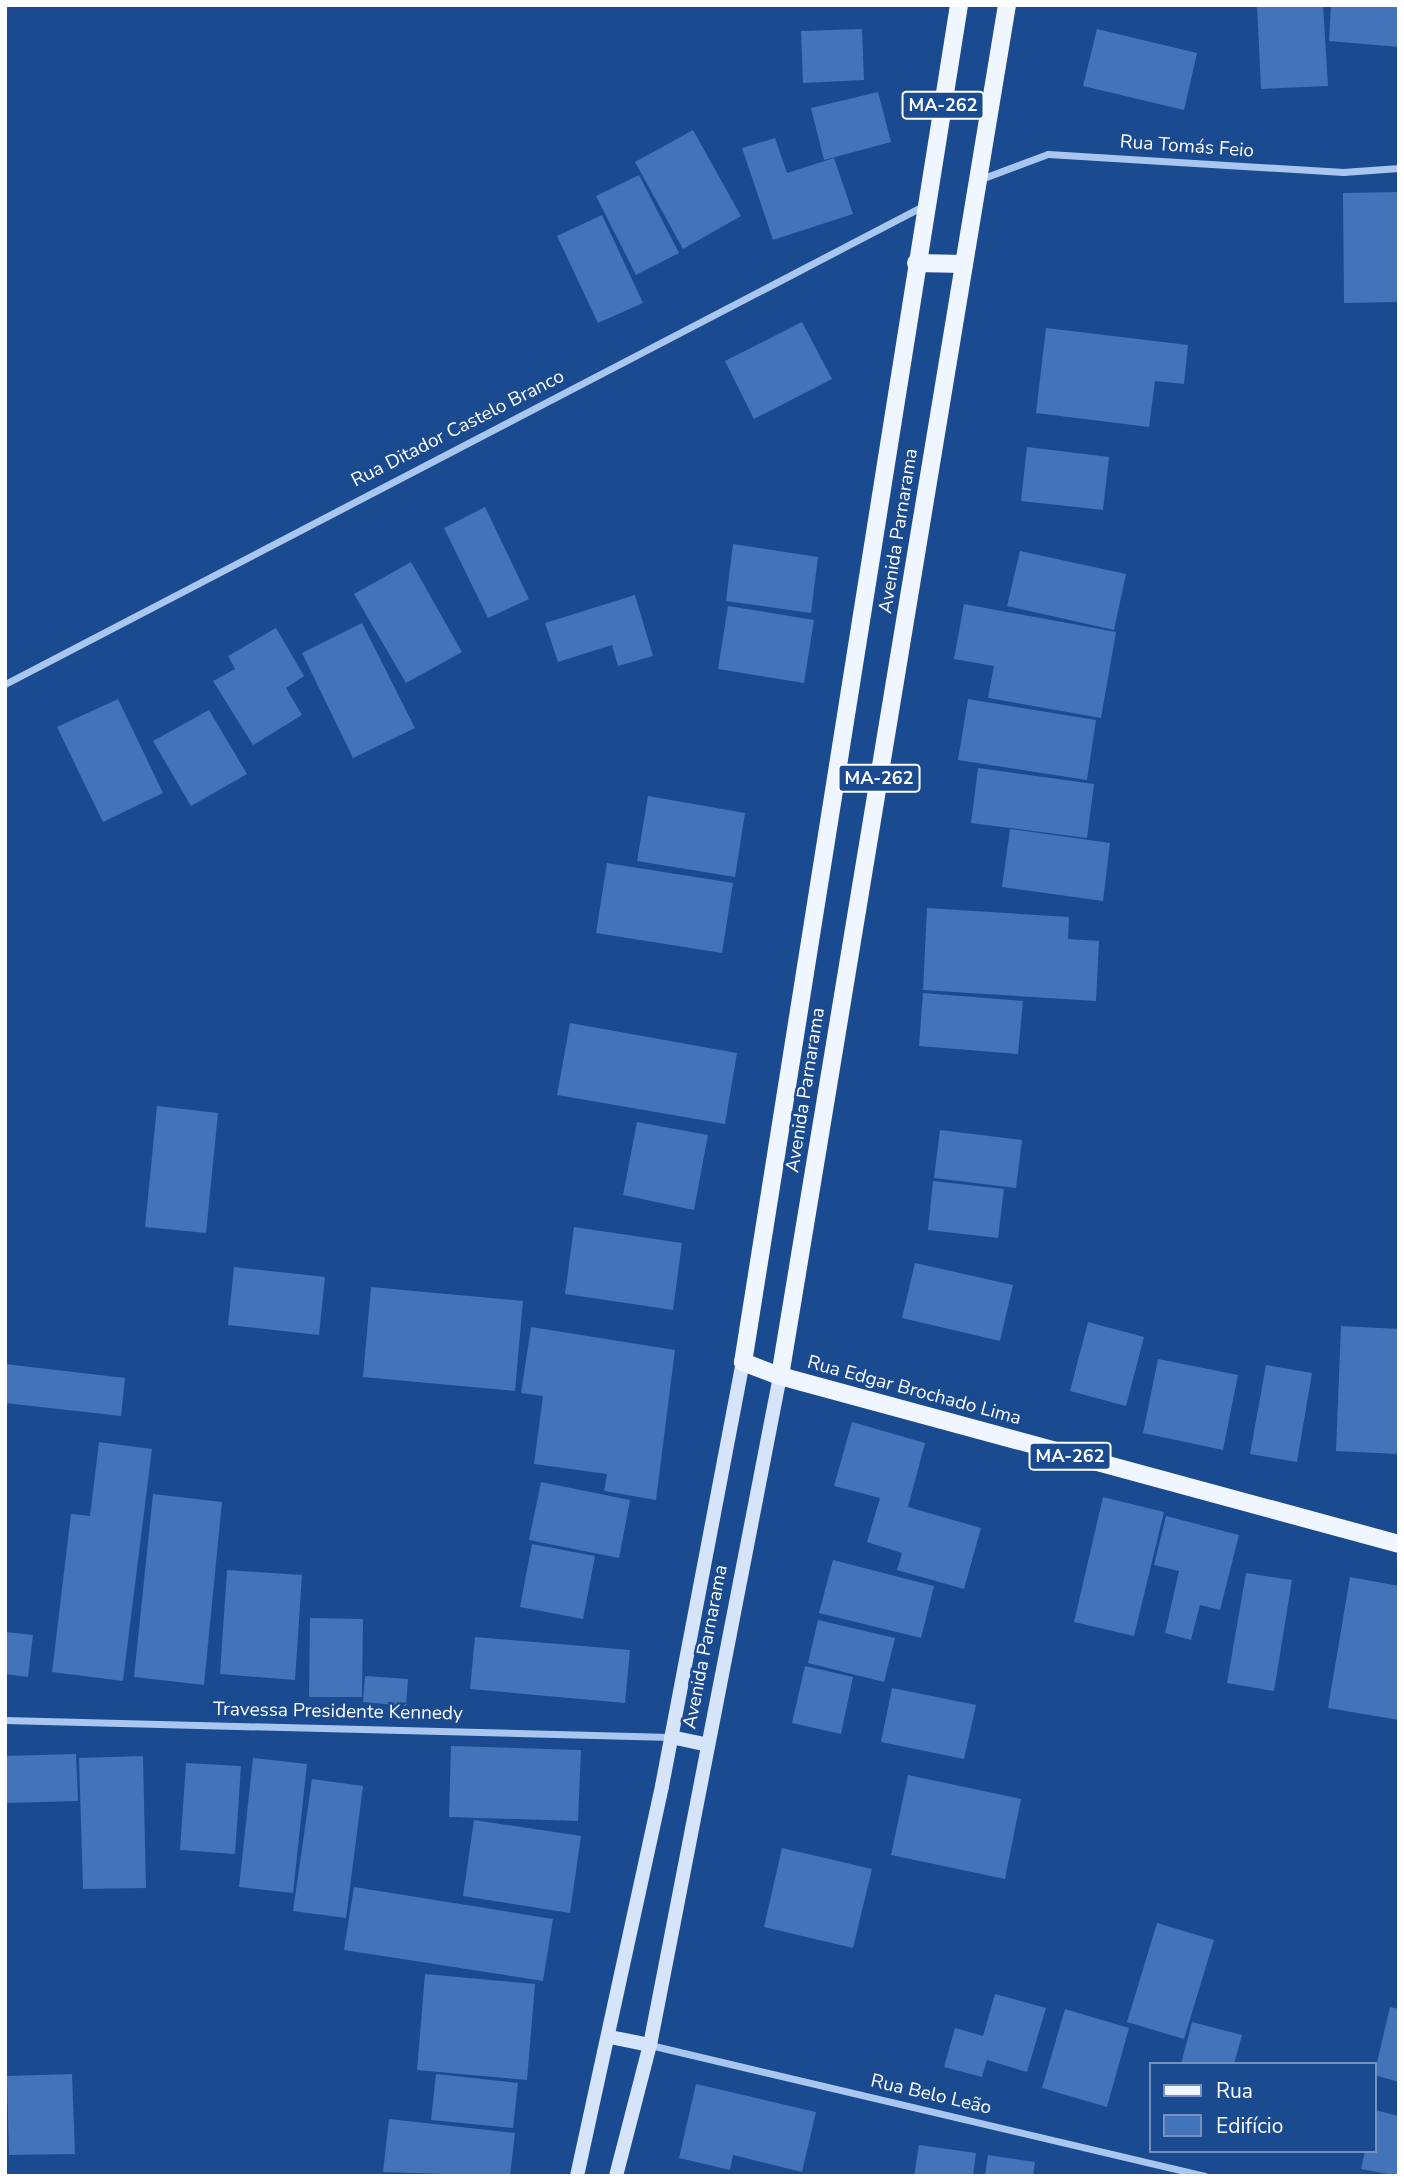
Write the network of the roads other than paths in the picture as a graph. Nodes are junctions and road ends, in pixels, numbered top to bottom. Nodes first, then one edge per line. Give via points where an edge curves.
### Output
1 (960, 5) edge
2 (1007, 5) edge
3 (1399, 168) edge
4 (979, 180) junction
5 (926, 204) junction
6 (916, 263) junction
7 (964, 264) junction
8 (5, 684) edge
9 (743, 1362) junction
10 (780, 1376) junction
11 (1399, 1544) edge
12 (5, 1720) edge
13 (671, 1737) junction
14 (708, 1745) junction
15 (610, 2038) junction
16 (650, 2045) junction
17 (577, 2176) edge
18 (616, 2176) edge
19 (1205, 2176) edge

1 - 5 main road, Avenida Parnarama / MA-262
2 - 4 main road, Avenida Parnarama / MA-262
3 - 4 street, Rua Tomás Feio via 1343,172 1048,154
4 - 7 main road, Avenida Parnarama / MA-262
5 - 6 main road, Avenida Parnarama / MA-262
5 - 8 street, Rua Ditador Castelo Branco
6 - 7 main road
6 - 9 main road, Avenida Parnarama / MA-262
7 - 10 main road, Avenida Parnarama / MA-262
9 - 10 main road, Rua Edgar Brochado Lima / MA-262
9 - 13 street, Avenida Parnarama / MA-262
10 - 11 main road, Rua Edgar Brochado Lima / MA-262
10 - 14 street, Avenida Parnarama / MA-262
12 - 13 street, Travessa Presidente Kennedy
13 - 14 street
13 - 15 street, Avenida Parnarama / MA-262
14 - 16 street, Avenida Parnarama / MA-262
15 - 16 street
15 - 17 street, Avenida Parnarama / MA-262
16 - 18 street, Avenida Parnarama / MA-262
16 - 19 street, Rua Belo Leão

